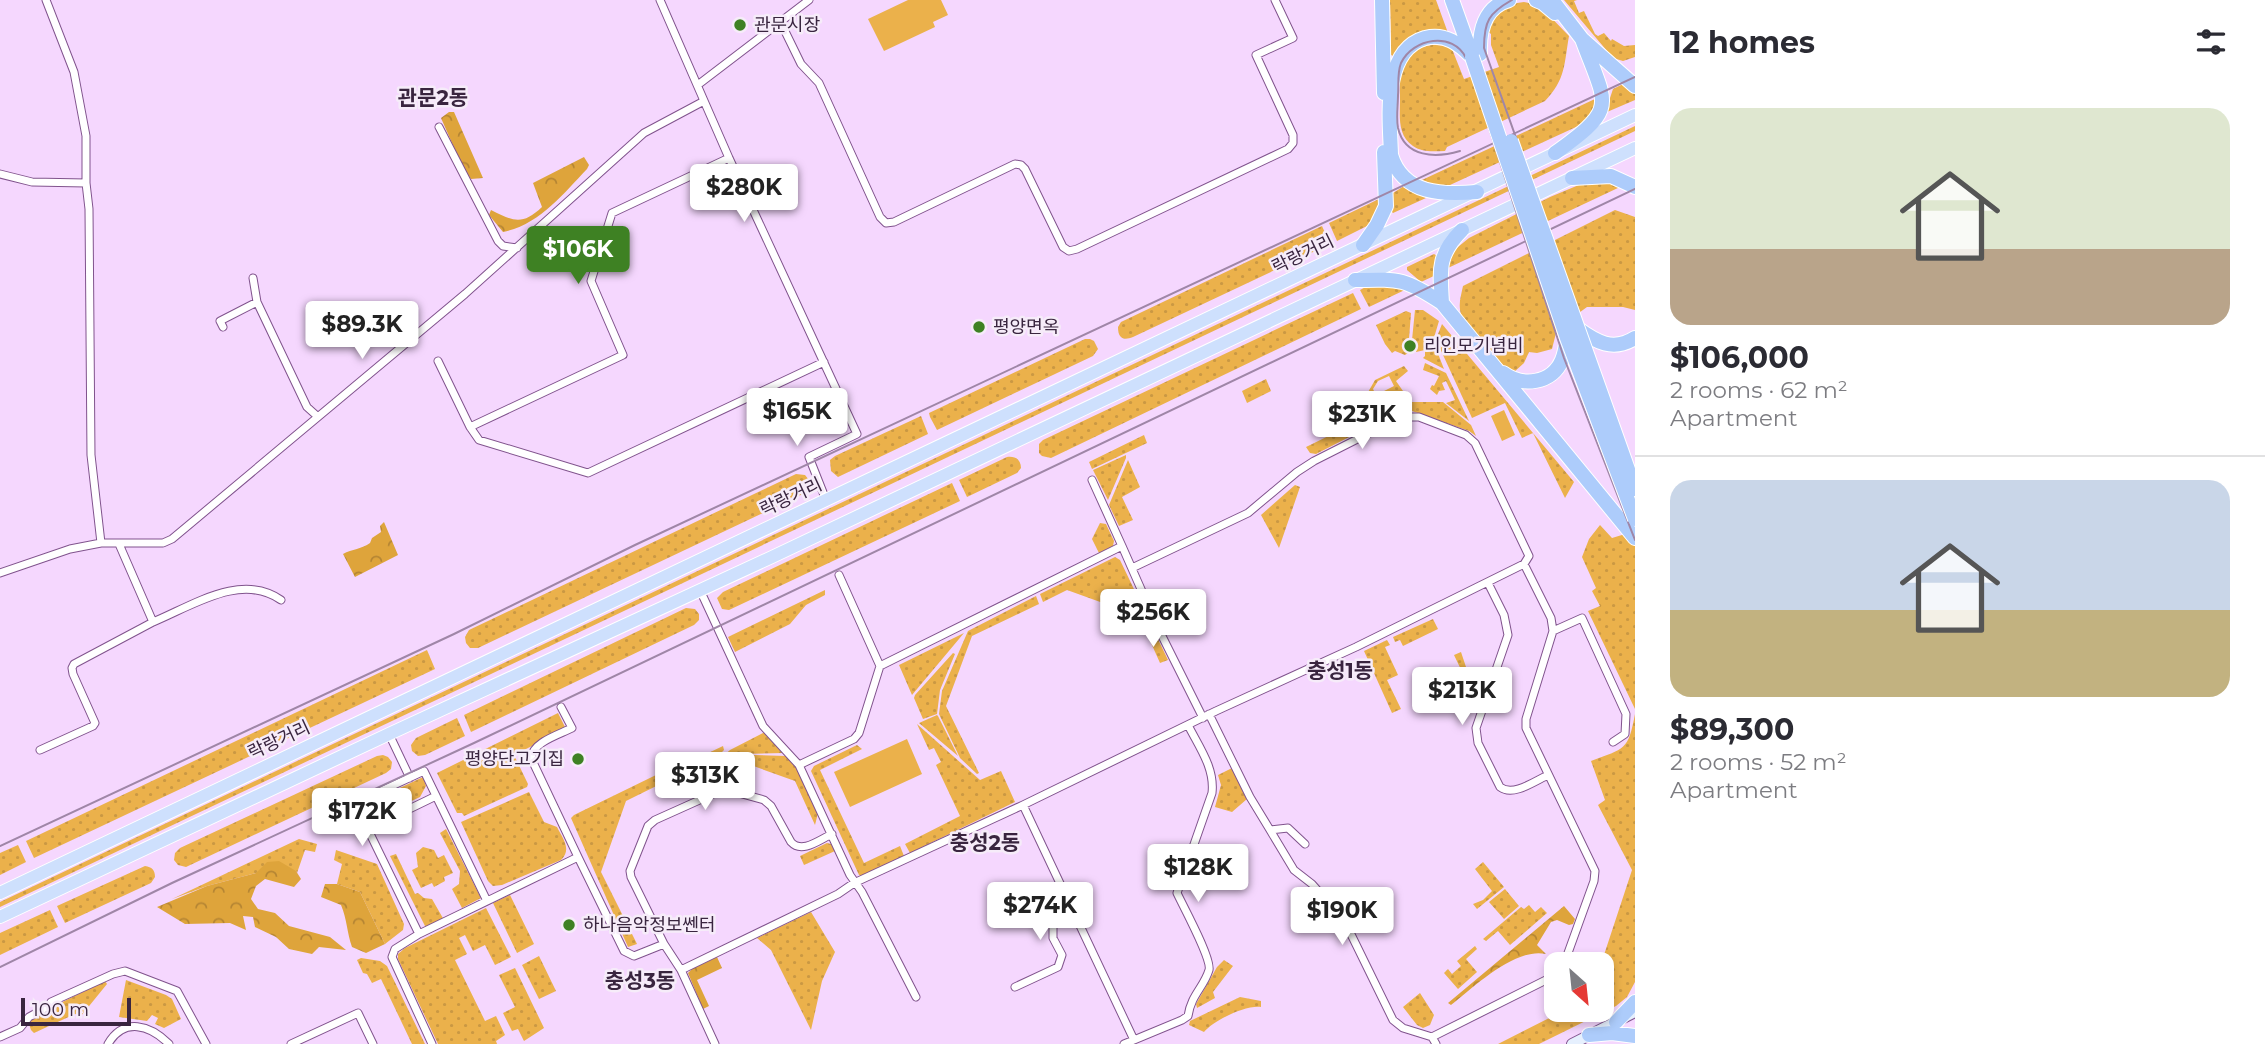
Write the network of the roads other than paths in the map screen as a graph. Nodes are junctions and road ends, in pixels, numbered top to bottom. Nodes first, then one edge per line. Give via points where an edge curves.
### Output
1 (46, 0) edge
2 (660, 0) edge
3 (809, 0) edge
4 (1275, 0) edge
5 (1382, 0) edge
6 (1452, 0) edge
7 (1461, 0) edge
8 (1509, 0) edge
9 (1536, 0) edge
10 (1552, 0) edge
11 (780, 21) junction
12 (1570, 25) junction
13 (1582, 38) junction
14 (1476, 56) junction
15 (699, 84) junction
16 (1635, 86) edge
17 (704, 101) junction
18 (1635, 115) edge
19 (439, 127) dead end
20 (1635, 148) edge
21 (1555, 153) junction
22 (729, 158) junction
23 (0, 174) edge
24 (1572, 178) junction
25 (86, 183) junction
26 (1635, 187) edge
27 (1477, 192) junction
28 (1461, 230) junction
29 (1363, 245) junction
30 (517, 248) junction
31 (253, 278) dead end
32 (1355, 280) junction
33 (257, 302) junction
34 (1442, 303) junction
35 (223, 327) dead end
36 (1572, 333) junction
37 (1635, 338) edge
38 (438, 361) dead end
39 (824, 362) junction
40 (1492, 364) junction
41 (317, 416) junction
42 (471, 427) junction
43 (1092, 480) dead end
44 (1635, 489) edge
45 (825, 500) junction
46 (1635, 519) edge
47 (1635, 538) edge
48 (101, 543) junction
49 (119, 544) junction
50 (1122, 546) junction
51 (1524, 564) junction
52 (1132, 568) junction
53 (0, 573) edge
54 (839, 575) dead end
55 (1488, 583) junction
56 (700, 590) junction
57 (281, 600) dead end
58 (153, 622) junction
59 (1553, 631) junction
60 (880, 666) junction
61 (561, 706) dead end
62 (1206, 716) junction
63 (1188, 725) junction
64 (389, 734) junction
65 (1614, 742) dead end
66 (40, 750) dead end
67 (799, 765) junction
68 (1548, 775) junction
69 (410, 778) junction
70 (436, 796) junction
71 (1023, 805) junction
72 (368, 828) junction
73 (1270, 830) junction
74 (832, 834) junction
75 (1305, 844) dead end
76 (578, 857) junction
77 (854, 883) junction
78 (0, 893) edge
79 (487, 901) junction
80 (1075, 914) junction
81 (0, 918) edge
82 (419, 934) junction
83 (664, 944) junction
84 (1568, 952) edge
85 (681, 970) junction
86 (1544, 981) edge
87 (1015, 987) dead end
88 (916, 997) dead end
89 (1635, 1002) edge
90 (1635, 1012) edge
91 (1616, 1022) junction
92 (1588, 1035) junction
93 (1635, 1036) edge
94 (0, 1037) edge
95 (1133, 1040) junction
96 (1434, 1041) edge
97 (108, 1044) edge
98 (169, 1044) edge
99 (206, 1044) edge
100 (291, 1044) edge
101 (373, 1044) edge
102 (432, 1044) edge
103 (715, 1044) edge
104 (1124, 1044) edge
105 (1572, 1044) edge

1 - 25 street via 74,72 86,136
2 - 15 street
3 - 11 street
4 - 11 street via 1293,38 1256,55 1293,143 1069,251 1062,247 1021,164 886,223 818,83 801,64
5 - 29 highway via 1386,206
6 - 14 highway
7 - 14 highway
8 - 14 highway via 1486,19
9 - 12 highway
10 - 12 highway
11 - 15 street
12 - 13 highway
13 - 16 highway
13 - 21 highway via 1604,104 1588,130
14 - 27 highway via 1438,37 1422,39 1400,56 1392,79 1391,155 1394,165 1418,187 1446,195
14 - 36 highway, bridge
15 - 17 street
17 - 22 street
17 - 30 street via 644,133
18 - 21 main road, 락랑거리
19 - 30 street via 498,242
20 - 24 main road
21 - 27 main road, 락랑거리
22 - 39 street
22 - 42 street via 612,213 591,281 623,355
23 - 25 street via 32,182
24 - 26 highway via 1611,176
24 - 28 main road
25 - 48 street via 90,455
27 - 29 main road, 락랑거리
28 - 32 main road
28 - 34 highway via 1440,261
29 - 45 main road, 락랑거리
30 - 41 street
31 - 33 street
32 - 34 highway via 1406,282
32 - 56 main road
33 - 35 street via 220,321
33 - 41 street via 307,407
34 - 40 highway
36 - 37 highway via 1607,346
36 - 40 highway via 1558,369 1542,379 1515,380
36 - 44 highway, bridge
36 - 46 highway, bridge
38 - 42 street
39 - 42 street via 588,473 479,440
39 - 45 street via 857,434 808,457
40 - 47 highway
41 - 49 street via 172,539
43 - 50 street
45 - 78 main road, 락랑거리
48 - 49 street
48 - 53 street
49 - 58 street
50 - 52 street
50 - 60 street
51 - 52 street via 1529,556 1475,443 1466,435 1412,416 1385,424 1314,461 1248,513
51 - 55 street
51 - 59 street
52 - 62 street via 1159,630
54 - 60 street
55 - 62 street
55 - 68 street via 1508,635 1476,728 1478,743 1504,791 1512,792
56 - 64 main road
56 - 67 street via 763,726
57 - 58 street via 256,589 223,592
58 - 66 street via 74,664 73,674 95,723
59 - 65 street via 1583,618 1626,714 1625,734
59 - 68 street via 1525,722
60 - 67 street via 859,733
61 - 76 street via 572,728 537,745 531,758
62 - 63 street
62 - 73 street
63 - 71 street
63 - 95 street via 1214,779 1177,893 1208,958 1209,972 1188,1016
64 - 69 street
64 - 81 main road
67 - 74 street
68 - 84 street via 1595,871
69 - 70 street via 424,771
69 - 72 street via 355,803
70 - 72 street
70 - 79 street
71 - 77 street
71 - 80 street
72 - 82 street
73 - 75 street via 1288,828
73 - 96 street via 1294,870 1344,920 1393,1020
74 - 77 street
74 - 83 street via 796,847 764,800 724,789 655,820 648,826 630,870
76 - 79 street
76 - 83 street via 624,951 634,956
77 - 85 street
77 - 88 street
79 - 82 street
80 - 87 street via 1053,924 1053,937 1062,955 1058,967
80 - 95 street
82 - 102 street via 395,949 392,957
83 - 85 street
85 - 103 street
86 - 96 street
89 - 91 highway
90 - 91 main road
91 - 92 main road
92 - 93 highway
92 - 105 main road
94 - 99 street via 20,1028 51,1002 125,971 177,991
95 - 104 street
97 - 98 street via 122,1028 133,1026 145,1028
100 - 101 street via 358,1013

